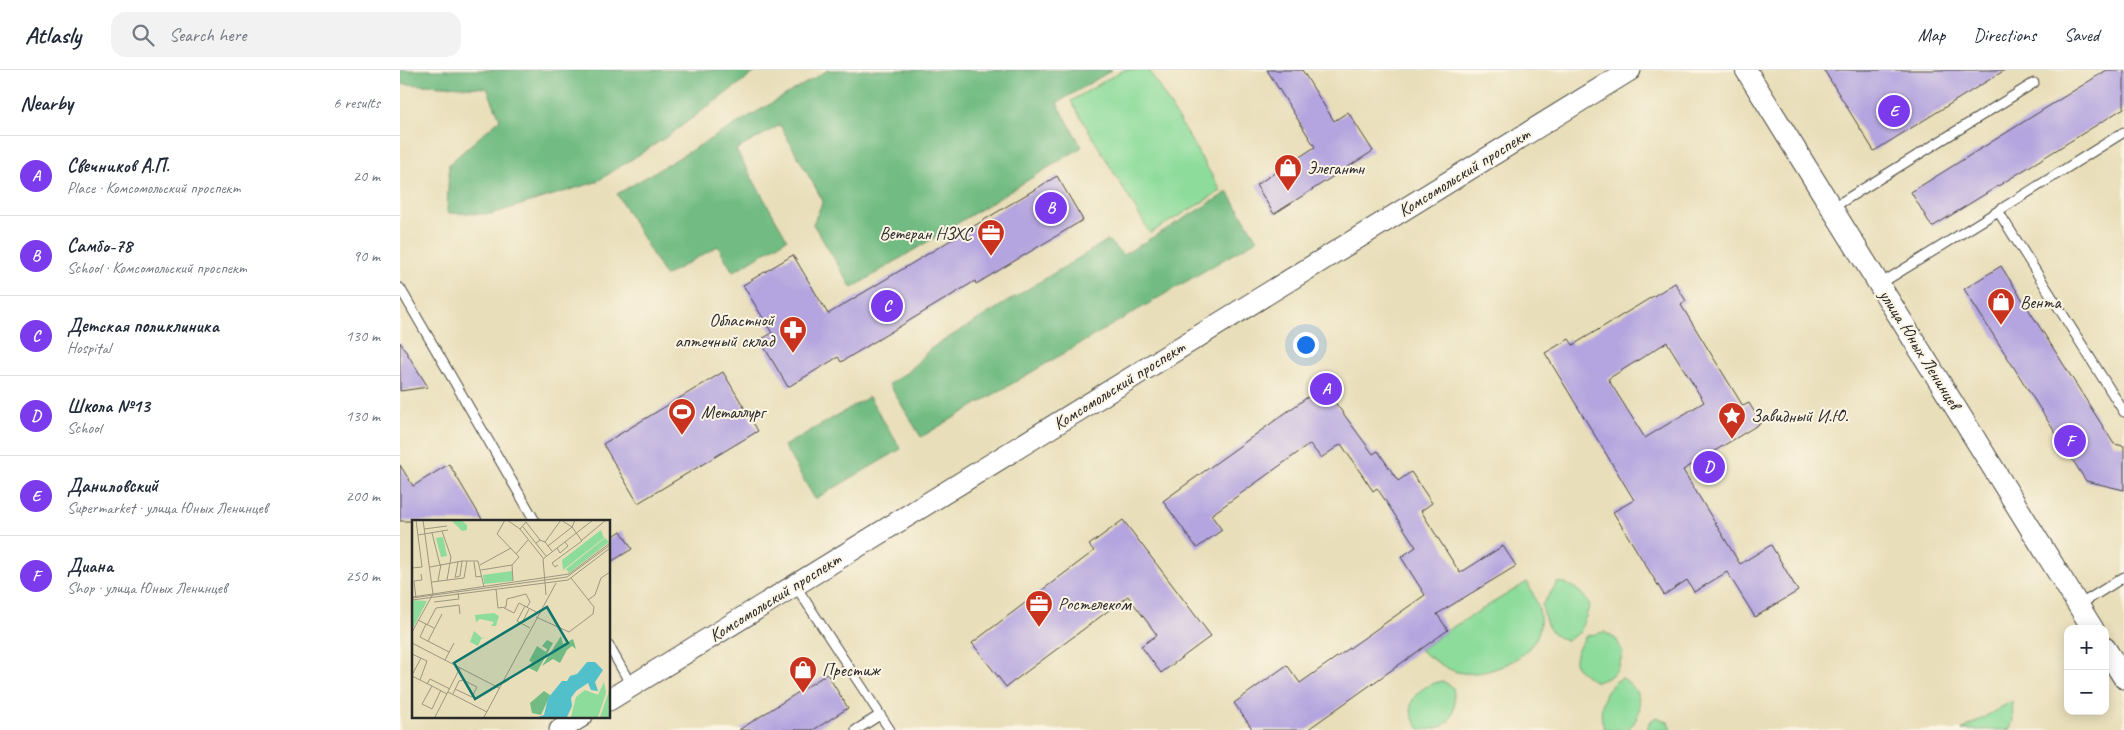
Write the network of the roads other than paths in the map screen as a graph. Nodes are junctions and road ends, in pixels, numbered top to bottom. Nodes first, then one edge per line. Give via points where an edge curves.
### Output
1 (1630, 70) edge
2 (1746, 70) edge
3 (2034, 83) dead end
4 (2124, 132) edge
5 (1832, 208) junction
6 (1998, 211) junction
7 (1880, 284) junction
8 (400, 288) edge
9 (2124, 412) edge
10 (534, 520) edge
11 (2124, 578) edge
12 (795, 585) junction
13 (2079, 605) junction
14 (2091, 625) edge
15 (610, 648) edge
16 (2109, 654) edge
17 (2124, 678) edge
18 (632, 686) junction
19 (610, 699) edge
20 (880, 715) junction
21 (856, 730) edge
22 (890, 730) edge

1 - 12 street, Комсомольский проспект
2 - 5 street, улица Юных Ленинцев
3 - 5 lane
4 - 6 lane
5 - 7 street, улица Юных Ленинцев
6 - 7 lane
6 - 9 lane
7 - 13 street, улица Юных Ленинцев
8 - 10 lane
11 - 13 lane
12 - 18 street, Комсомольский проспект
12 - 20 lane
13 - 14 street, улица Юных Ленинцев
15 - 18 lane
16 - 17 street
18 - 19 street, Комсомольский проспект
20 - 21 lane
20 - 22 lane

